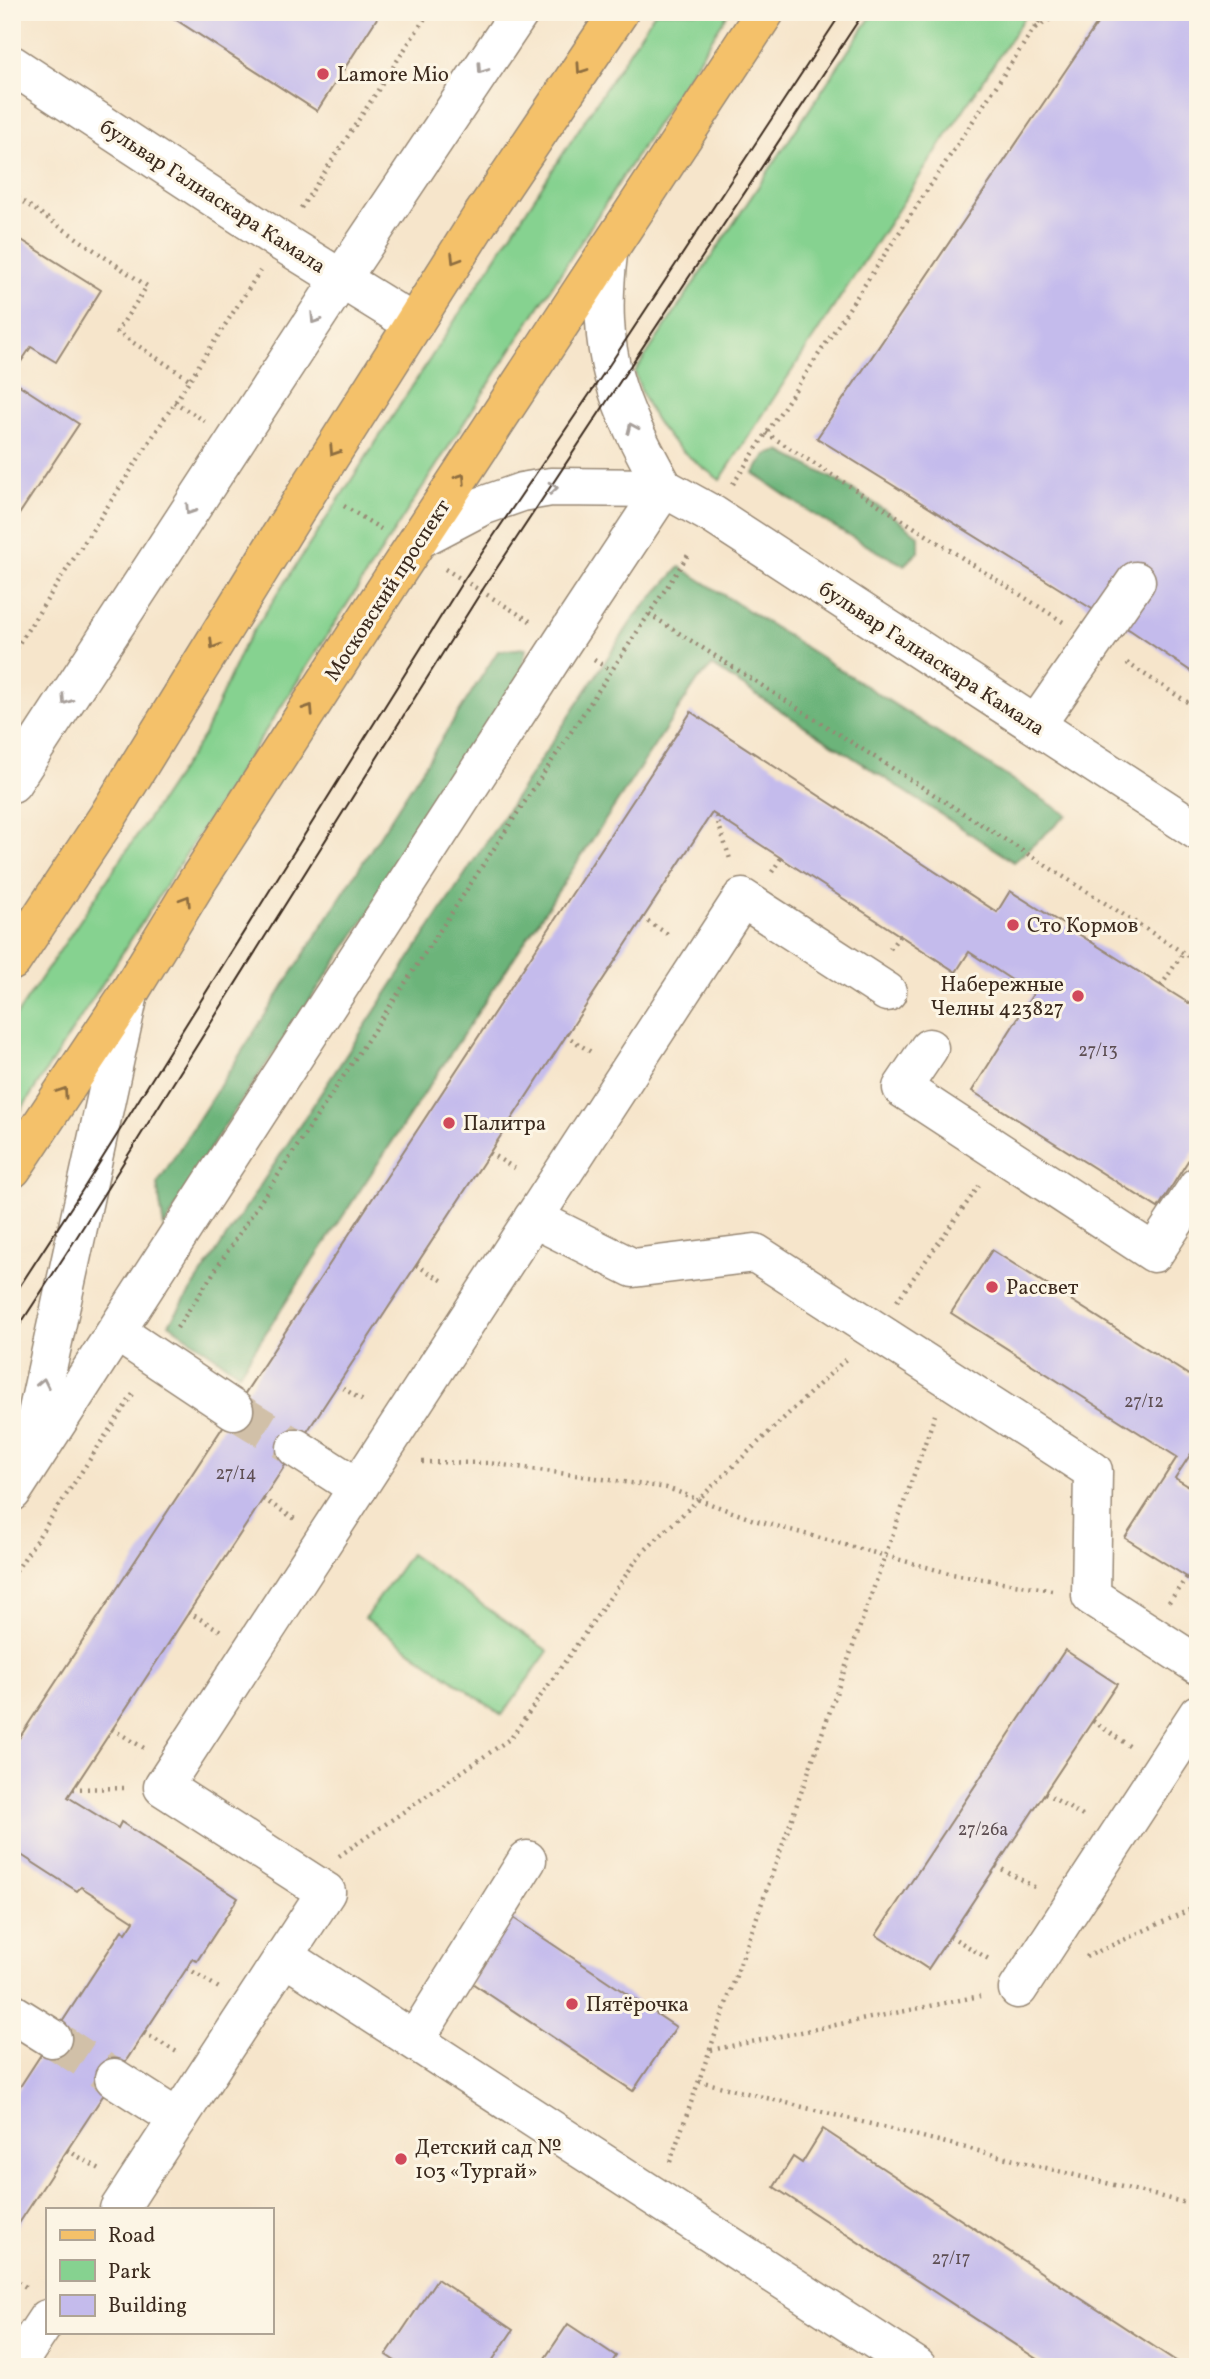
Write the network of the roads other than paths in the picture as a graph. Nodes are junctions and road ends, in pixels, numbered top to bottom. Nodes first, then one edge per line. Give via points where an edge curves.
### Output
1 (520, 12) edge
2 (619, 12) edge
3 (765, 12) edge
4 (12, 65) edge
5 (608, 254) junction
6 (341, 279) junction
7 (414, 324) junction
8 (664, 488) junction
9 (421, 538) junction
10 (1136, 581) dead end
11 (1036, 725) junction
12 (12, 783) edge
13 (1198, 831) edge
14 (12, 961) edge
15 (887, 992) dead end
16 (129, 993) junction
17 (929, 1048) dead end
18 (26, 1142) edge
19 (12, 1169) edge
20 (1193, 1201) edge
21 (533, 1219) junction
22 (117, 1332) junction
23 (234, 1410) tunnel mouth
24 (296, 1448) tunnel mouth
25 (367, 1475) junction
26 (18, 1483) edge
27 (1198, 1665) edge
28 (1198, 1714) edge
29 (527, 1860) dead end
30 (284, 1956) junction
31 (1021, 1984) road end
32 (12, 2013) edge
33 (52, 2038) tunnel mouth
34 (415, 2040) junction
35 (114, 2078) tunnel mouth
36 (178, 2119) junction
37 (120, 2208) edge
38 (46, 2320) edge
39 (15, 2367) edge
40 (917, 2367) edge

1 -> 6 street
2 -> 7 main road
3 - 5 main road, Московский проспект
4 - 6 street, бульвар Галиаскара Камала
8 -> 5 street via 633,432 613,376 603,324
9 -> 5 main road, Московский проспект
6 - 7 street, бульвар Галиаскара Камала
6 -> 12 street
7 -> 14 main road via 108,816
9 -> 8 street, бульвар Галиаскара Камала via 482,506 523,492 551,487
8 - 11 street, бульвар Галиаскара Камала via 713,515
8 - 22 street
16 -> 9 main road, Московский проспект
10 - 11 street
11 - 13 street, бульвар Галиаскара Камала
15 - 21 street via 742,898
18 -> 16 main road, Московский проспект
26 -> 16 street
17 - 20 street via 902,1088 1154,1253
18 - 19 main road, Московский проспект
21 - 25 street
21 - 27 street via 633,1268 755,1253 1093,1471 1091,1596
22 - 23 street
22 - 26 street
24 - 25 street
25 - 30 street via 163,1787 326,1892
28 - 31 street
29 - 34 street
30 - 34 street
30 - 36 street
32 - 33 street
34 - 40 street
35 - 36 street
36 - 37 street
38 - 39 street

